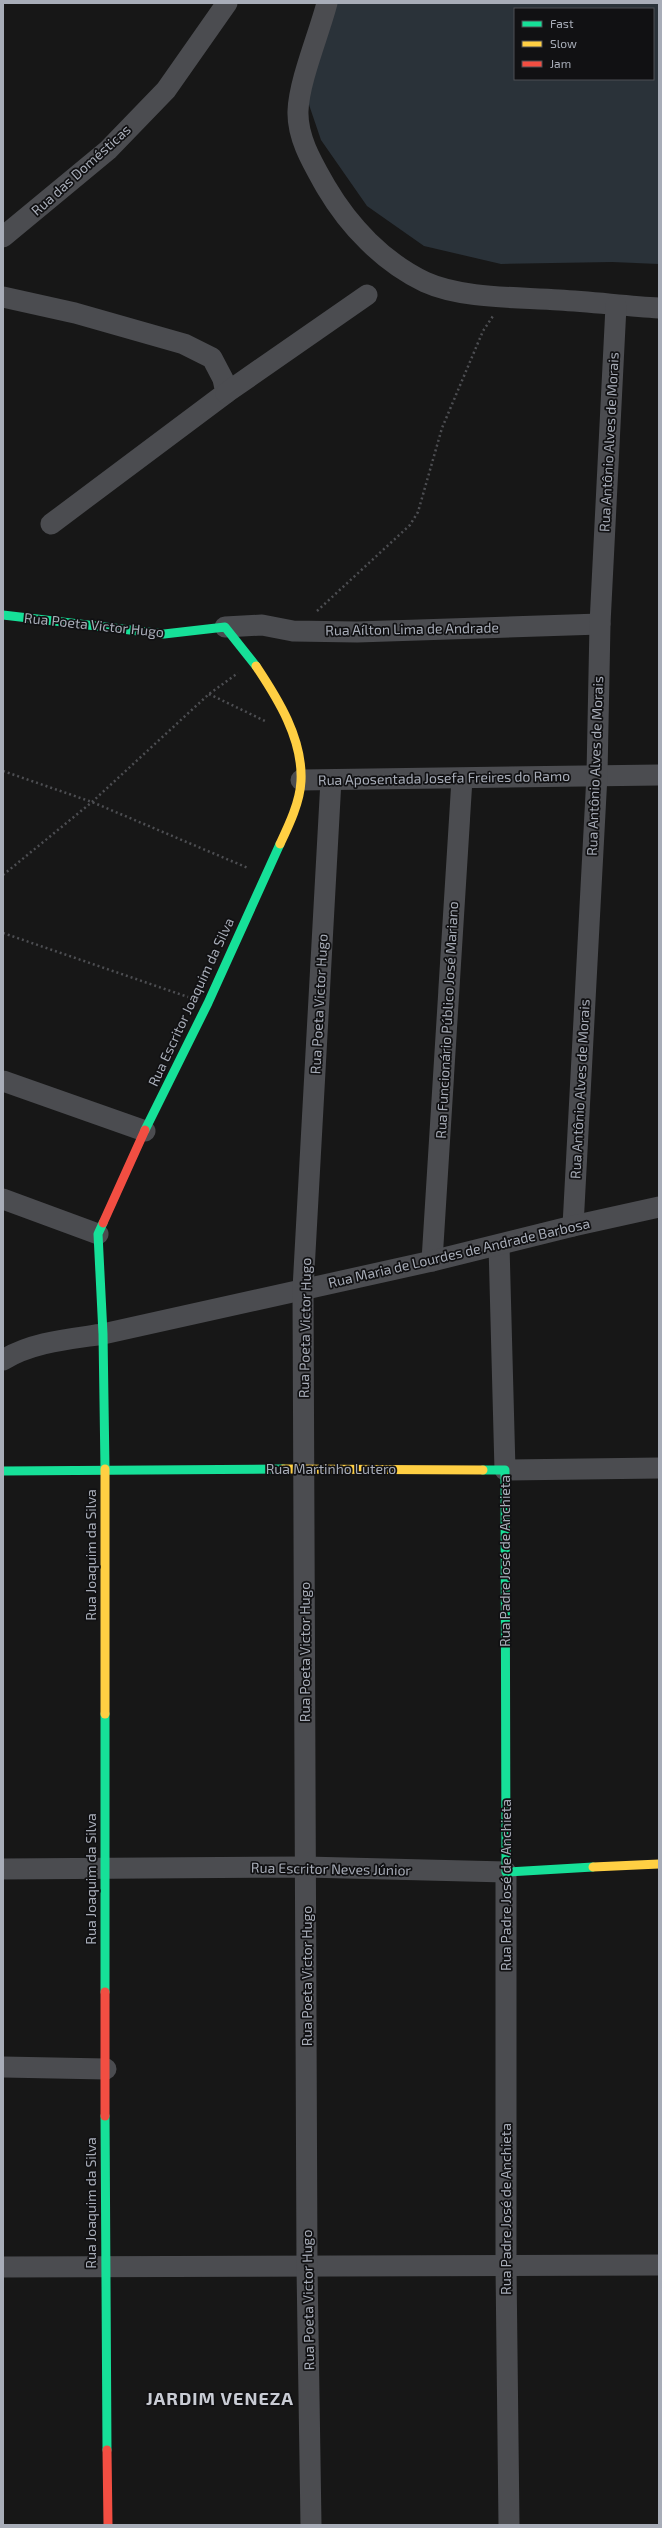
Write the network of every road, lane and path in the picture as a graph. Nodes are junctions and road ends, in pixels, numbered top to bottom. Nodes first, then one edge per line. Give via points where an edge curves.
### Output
1 (227, 3) edge
2 (327, 3) edge
3 (3, 237) edge
4 (367, 295) dead end
5 (3, 297) edge
6 (506, 297) junction
7 (616, 306) junction
8 (659, 308) edge
9 (226, 393) junction
10 (51, 524) dead end
11 (3, 616) edge
12 (600, 624) junction
13 (225, 627) junction
14 (293, 631) junction
15 (252, 662) junction
16 (209, 694) junction
17 (266, 722) dead end
18 (3, 771) edge
19 (597, 775) junction
20 (659, 775) edge
21 (462, 779) junction
22 (301, 780) junction
23 (331, 780) junction
24 (92, 802) junction
25 (3, 875) edge
26 (265, 875) junction
27 (3, 933) edge
28 (208, 1003) junction
29 (3, 1081) edge
30 (145, 1131) junction
31 (3, 1199) edge
32 (659, 1207) edge
33 (573, 1226) junction
34 (98, 1234) junction
35 (499, 1245) junction
36 (432, 1261) junction
37 (303, 1289) junction
38 (103, 1334) junction
39 (3, 1360) edge
40 (659, 1468) edge
41 (304, 1469) junction
42 (105, 1470) junction
43 (505, 1470) junction
44 (3, 1471) edge
45 (659, 1864) edge
46 (306, 1867) junction
47 (3, 1869) edge
48 (105, 1869) junction
49 (506, 1872) junction
50 (3, 2067) edge
51 (106, 2069) junction
52 (659, 2265) edge
53 (105, 2266) junction
54 (506, 2266) junction
55 (3, 2267) edge
56 (307, 2267) junction
57 (108, 2525) edge
58 (311, 2525) edge
59 (509, 2525) edge

1 - 3 street, Rua das Domésticas via 166,90 118,139 58,193
2 - 6 street via 300,97 299,126 312,161 340,211 356,231 381,252 404,270 426,282 455,290
4 - 9 street
5 - 9 street via 75,313 184,344 212,358 223,379
6 - 7 street
6 - 14 path via 482,331 442,428 418,512 410,525
7 - 8 street
7 - 12 street, Rua Antônio Alves de Morais
9 - 10 street
11 - 13 street, Rua Poeta Victor Hugo via 164,634
12 - 14 street, Rua Aílton Lima de Andrade via 357,632
12 - 19 street, Rua Antônio Alves de Morais
13 - 14 street, Rua Aílton Lima de Andrade via 262,625
13 - 15 street
15 - 16 path
15 - 22 street via 295,736
16 - 17 path
16 - 24 path
18 - 24 path
19 - 20 street, Rua Aposentada Josefa Freires do Ramo
19 - 21 street, Rua Aposentada Josefa Freires do Ramo
19 - 33 street, Rua Antônio Alves de Morais
21 - 23 street, Rua Aposentada Josefa Freires do Ramo
21 - 36 street, Rua Funcionário Público José Mariano
22 - 23 street, Rua Aposentada Josefa Freires do Ramo
22 - 26 street, Rua Escritor Joaquim da Silva via 296,805
23 - 37 street, Rua Poeta Victor Hugo
24 - 25 path
24 - 26 path
26 - 28 street, Rua Escritor Joaquim da Silva
27 - 28 path
28 - 30 street, Rua Escritor Joaquim da Silva
29 - 30 street
30 - 34 street, Rua Escritor Joaquim da Silva
31 - 34 street
32 - 33 street, Rua Maria de Lourdes de Andrade Barbosa
33 - 35 street, Rua Maria de Lourdes de Andrade Barbosa
34 - 38 street, Rua Joaquim da Silva
35 - 36 street, Rua Maria de Lourdes de Andrade Barbosa
35 - 43 street, Rua Padre José de Anchieta
36 - 37 street, Rua Maria de Lourdes de Andrade Barbosa
37 - 38 street, Rua Maria de Lourdes de Andrade Barbosa
37 - 41 street, Rua Poeta Victor Hugo
38 - 39 street, Rua Maria de Lourdes de Andrade Barbosa via 50,1343 14,1353
38 - 42 street, Rua Joaquim da Silva
40 - 43 street, Rua Martinho Lutero
41 - 42 street, Rua Martinho Lutero
41 - 43 street, Rua Martinho Lutero
41 - 46 street, Rua Poeta Victor Hugo
42 - 44 street, Rua Martinho Lutero
42 - 48 street, Rua Joaquim da Silva
43 - 49 street, Rua Padre José de Anchieta
45 - 49 street, Rua Escritor Neves Júnior
46 - 48 street, Rua Escritor Neves Júnior
46 - 49 street, Rua Escritor Neves Júnior
46 - 56 street, Rua Poeta Victor Hugo
47 - 48 street, Rua Escritor Neves Júnior
48 - 51 street, Rua Joaquim da Silva
49 - 54 street, Rua Padre José de Anchieta
50 - 51 street
51 - 53 street, Rua Joaquim da Silva
52 - 54 street
53 - 55 street
53 - 56 street
53 - 57 street, Rua Joaquim da Silva
54 - 56 street
54 - 59 street, Rua Padre José de Anchieta
56 - 58 street, Rua Poeta Victor Hugo

